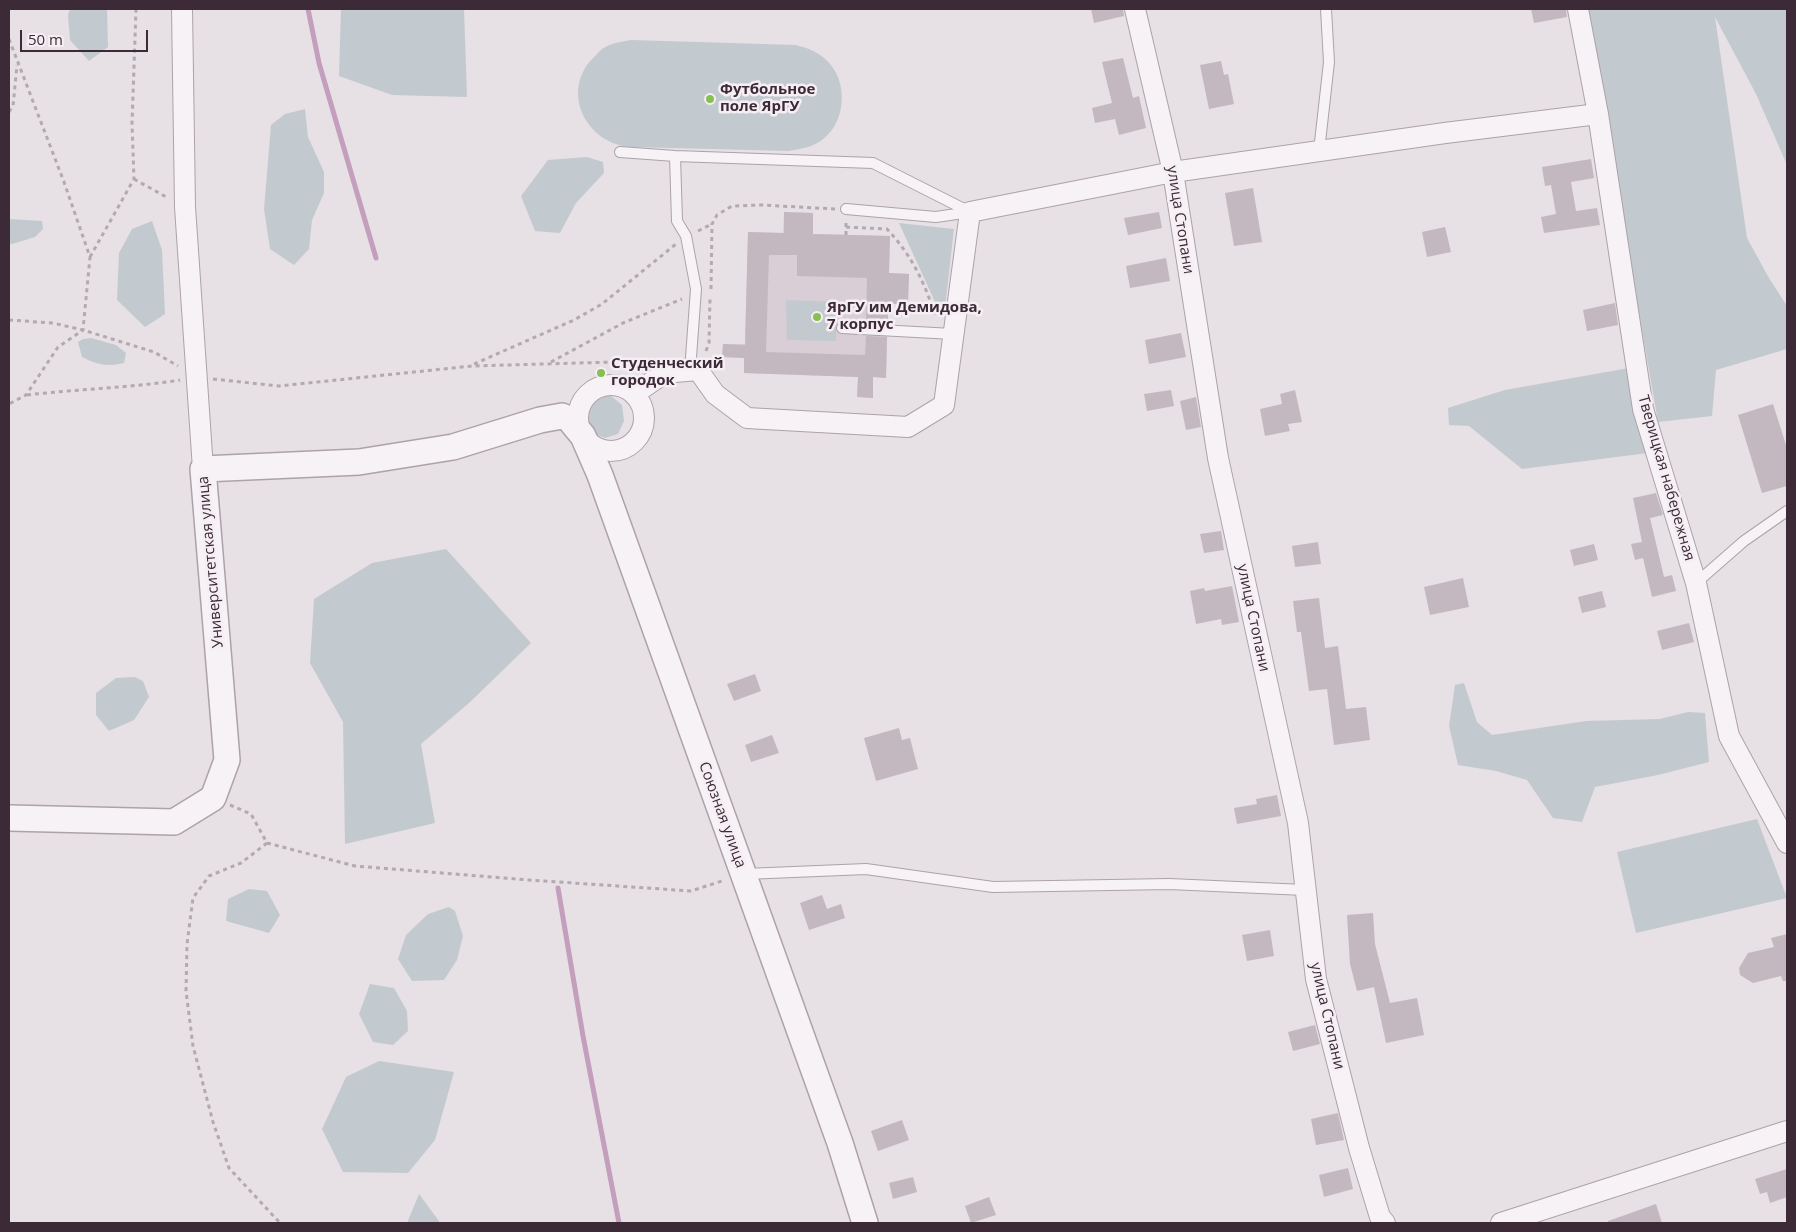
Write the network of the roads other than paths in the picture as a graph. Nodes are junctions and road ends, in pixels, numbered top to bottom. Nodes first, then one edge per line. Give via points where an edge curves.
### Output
1 (182, 9) edge
2 (1135, 9) edge
3 (1326, 9) edge
4 (1578, 9) edge
5 (1598, 114) junction
6 (1319, 151) junction
7 (620, 152) dead end
8 (675, 156) junction
9 (1173, 172) junction
10 (846, 209) road end
11 (970, 212) junction
12 (842, 328) dead end
13 (953, 334) junction
14 (694, 370) junction
15 (634, 394) junction
16 (571, 411) junction
17 (583, 436) junction
18 (203, 469) junction
19 (1787, 511) edge
20 (1696, 583) junction
21 (9, 818) edge
22 (1787, 843) edge
23 (743, 874) junction
24 (1305, 890) junction
25 (1787, 1131) edge
26 (865, 1223) edge
27 (1385, 1223) edge
28 (1501, 1223) edge

1 - 18 street via 185,207
2 - 9 street, улица Стопани
3 - 6 lane via 1329,62
4 - 5 street, Тверицкая набережная
5 - 6 street
5 - 20 street, Тверицкая набережная via 1643,409
6 - 9 street
7 - 8 lane
8 - 11 lane via 873,163
8 - 14 lane via 677,221 686,236 696,289
9 - 11 street
9 - 24 street, улица Стопани via 1218,458 1298,823
10 - 11 lane via 936,217
11 - 13 street
12 - 13 lane
13 - 14 street via 944,405 908,427 747,418 715,394
14 - 15 street via 659,376
15 - 16 street via 625,388 604,385 594,389
15 - 17 street via 644,413 644,424 632,444 610,451 590,444
16 - 17 street, Союзная улица via 569,419
16 - 18 street, Университетская улица via 453,447 359,462
17 - 23 street, Союзная улица via 600,475
18 - 21 street, Университетская улица via 227,760 213,798 174,822
19 - 20 lane via 1744,541
20 - 22 street, Тверицкая набережная via 1729,736
23 - 24 lane via 866,869 993,887 1169,884
23 - 26 street, Союзная улица via 840,1143
24 - 27 street, улица Стопани via 1316,979 1359,1148 1380,1217
25 - 28 street

